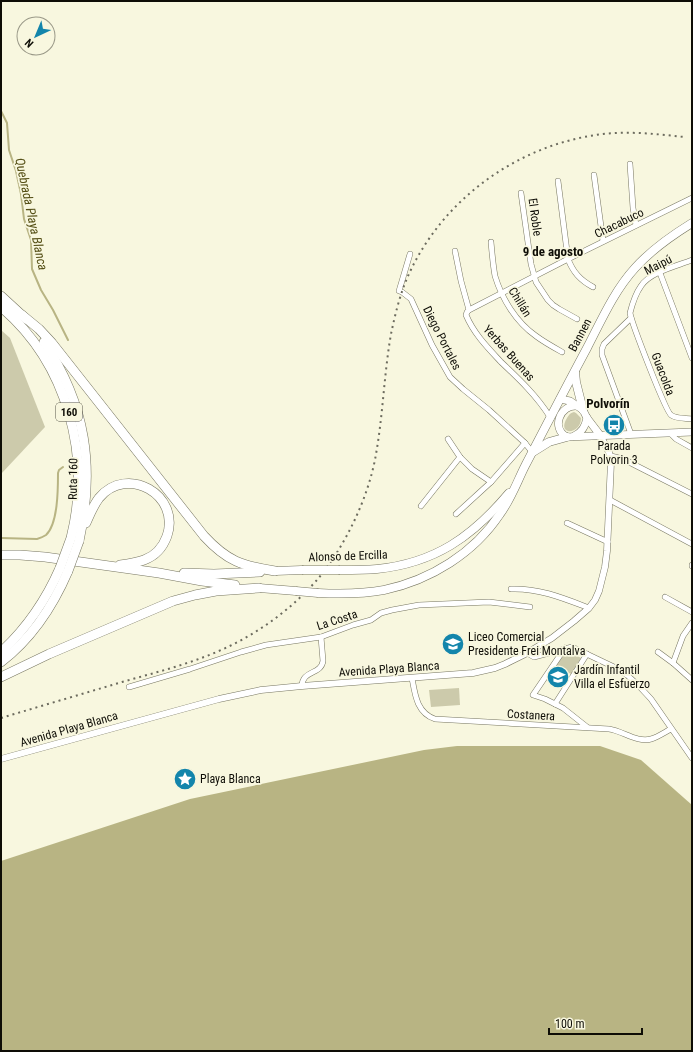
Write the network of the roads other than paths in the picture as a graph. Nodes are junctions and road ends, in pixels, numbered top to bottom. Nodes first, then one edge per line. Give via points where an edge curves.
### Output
1 (630, 164) dead end
2 (594, 175) dead end
3 (558, 181) dead end
4 (521, 193) dead end
5 (692, 198) edge
6 (692, 224) edge
7 (636, 225) junction
8 (490, 242) dead end
9 (603, 242) junction
10 (455, 251) dead end
11 (410, 254) dead end
12 (568, 259) junction
13 (692, 260) edge
14 (660, 272) junction
15 (534, 276) junction
16 (593, 287) dead end
17 (502, 293) junction
18 (1, 296) edge
19 (1, 307) edge
20 (469, 310) junction
21 (22, 316) junction
22 (631, 318) junction
23 (577, 320) dead end
24 (562, 352) dead end
25 (692, 358) edge
26 (575, 371) junction
27 (560, 399) junction
28 (580, 408) junction
29 (550, 417) junction
30 (690, 417) edge
31 (587, 418) junction
32 (559, 430) junction
33 (692, 432) edge
34 (670, 433) junction
35 (631, 434) junction
36 (600, 435) junction
37 (570, 436) junction
38 (448, 439) dead end
39 (525, 443) junction
40 (692, 448) edge
41 (532, 452) junction
42 (611, 456) junction
43 (460, 457) junction
44 (517, 481) junction
45 (491, 482) junction
46 (692, 494) edge
47 (610, 500) junction
48 (421, 506) dead end
49 (456, 514) dead end
50 (567, 523) dead end
51 (75, 539) junction
52 (608, 542) junction
53 (692, 544) edge
54 (1, 555) edge
55 (107, 566) junction
56 (64, 570) junction
57 (275, 571) junction
58 (159, 573) junction
59 (259, 588) junction
60 (512, 589) dead end
61 (665, 597) dead end
62 (530, 607) dead end
63 (588, 608) junction
64 (692, 612) edge
65 (692, 623) edge
66 (321, 637) junction
67 (14, 639) junction
68 (1, 648) edge
69 (565, 648) junction
70 (1, 652) edge
71 (658, 652) dead end
72 (527, 653) junction
73 (587, 654) junction
74 (1, 662) edge
75 (673, 663) junction
76 (1, 677) edge
77 (412, 678) junction
78 (692, 680) edge
79 (302, 686) junction
80 (129, 687) dead end
81 (555, 704) junction
82 (588, 728) junction
83 (671, 729) junction
84 (692, 758) edge
85 (1, 759) edge

1 - 7 street
2 - 9 street
3 - 12 street
4 - 15 street, El Roble
5 - 7 street, Chacabuco
6 - 26 main road, Bannen via 655,249 629,276 612,301
7 - 9 street, Chacabuco
8 - 17 street, Chillán via 494,271
9 - 12 street, Chacabuco
10 - 20 street, Yerbas Buenas
11 - 39 street, Diego Portales via 399,291 411,299 443,366 450,377
12 - 15 street, Chacabuco
12 - 16 street via 579,278
13 - 14 street, Maipú
14 - 22 street, Maipú via 641,286 630,311
14 - 25 street
15 - 17 street, Chacabuco
15 - 23 street, El Roble via 548,300
17 - 20 street, Chacabuco
17 - 24 street, Chillán via 522,325
18 - 21 highway, Ruta 160 / 160
19 - 51 highway, Ruta 160 / 160 via 20,324 37,345 55,377 68,410 76,442 79,473
20 - 29 street, Yerbas Buenas via 467,317 481,340 537,399
21 - 51 highway, Ruta 160 / 160 via 40,336 56,362 73,398 80,422 87,472 84,514
21 - 57 highway via 52,343 210,542 232,560 247,566
22 - 30 street, Guacolda via 667,411 673,417
22 - 35 street via 604,344 601,351
26 - 27 main road, Bannen
26 - 28 main road
27 - 28 main road via 570,401
27 - 29 main road, Bannen
28 - 31 main road
28 - 32 main road via 570,406 563,412 558,422
29 - 32 main road
29 - 41 main road, Bannen
31 - 36 main road
31 - 37 main road via 583,429 578,434
32 - 37 main road
33 - 34 main road
34 - 35 main road
34 - 40 street
35 - 36 main road
36 - 37 main road
36 - 42 street, Avenida Playa Blanca
37 - 41 main road via 549,442
38 - 43 street
39 - 41 street, Diego Portales
39 - 45 street
41 - 44 main road, Bannen
42 - 46 street via 624,459
42 - 47 street, Avenida Playa Blanca
43 - 45 street
43 - 48 street
44 - 57 main road, Alonso de Ercilla, bridge via 480,524 460,540 421,560 376,569
44 - 59 main road, bridge via 505,506 487,531 465,553 437,570 405,584 361,593 318,593
45 - 49 street
47 - 52 street, Avenida Playa Blanca
47 - 53 street
50 - 52 street
51 - 55 highway via 100,497 108,490 122,484 132,484 143,486 156,494 165,505 169,516 169,528 163,545 146,559
51 - 56 highway, Ruta 160 / 160, bridge
52 - 63 street, Avenida Playa Blanca via 600,587 595,600
54 - 55 highway via 33,555
55 - 58 highway
56 - 67 highway, Ruta 160 / 160 via 39,608
56 - 74 highway, Ruta 160 / 160 via 55,598 41,620 25,640
57 - 58 highway
58 - 59 highway
59 - 76 highway via 211,592 173,601
60 - 63 street via 550,594
61 - 64 street
62 - 66 street, La Costa via 489,602 419,605 383,612 370,620
63 - 72 street, Avenida Playa Blanca via 552,638
65 - 75 street via 683,636
66 - 79 street via 323,665 304,678
66 - 80 street, La Costa via 266,645
67 - 68 highway
67 - 70 highway, Ruta 160 / 160
69 - 72 street via 534,657
69 - 73 street via 572,647
69 - 81 street via 533,695
71 - 75 street
72 - 77 street, Avenida Playa Blanca via 484,671
73 - 81 street
73 - 83 street via 627,675 651,699
75 - 78 street
77 - 79 street, Avenida Playa Blanca
77 - 82 street, Costanera via 420,708 435,719
79 - 85 street, Avenida Playa Blanca via 229,696
81 - 82 street
82 - 83 street, Costanera via 615,730 645,740
83 - 84 street

